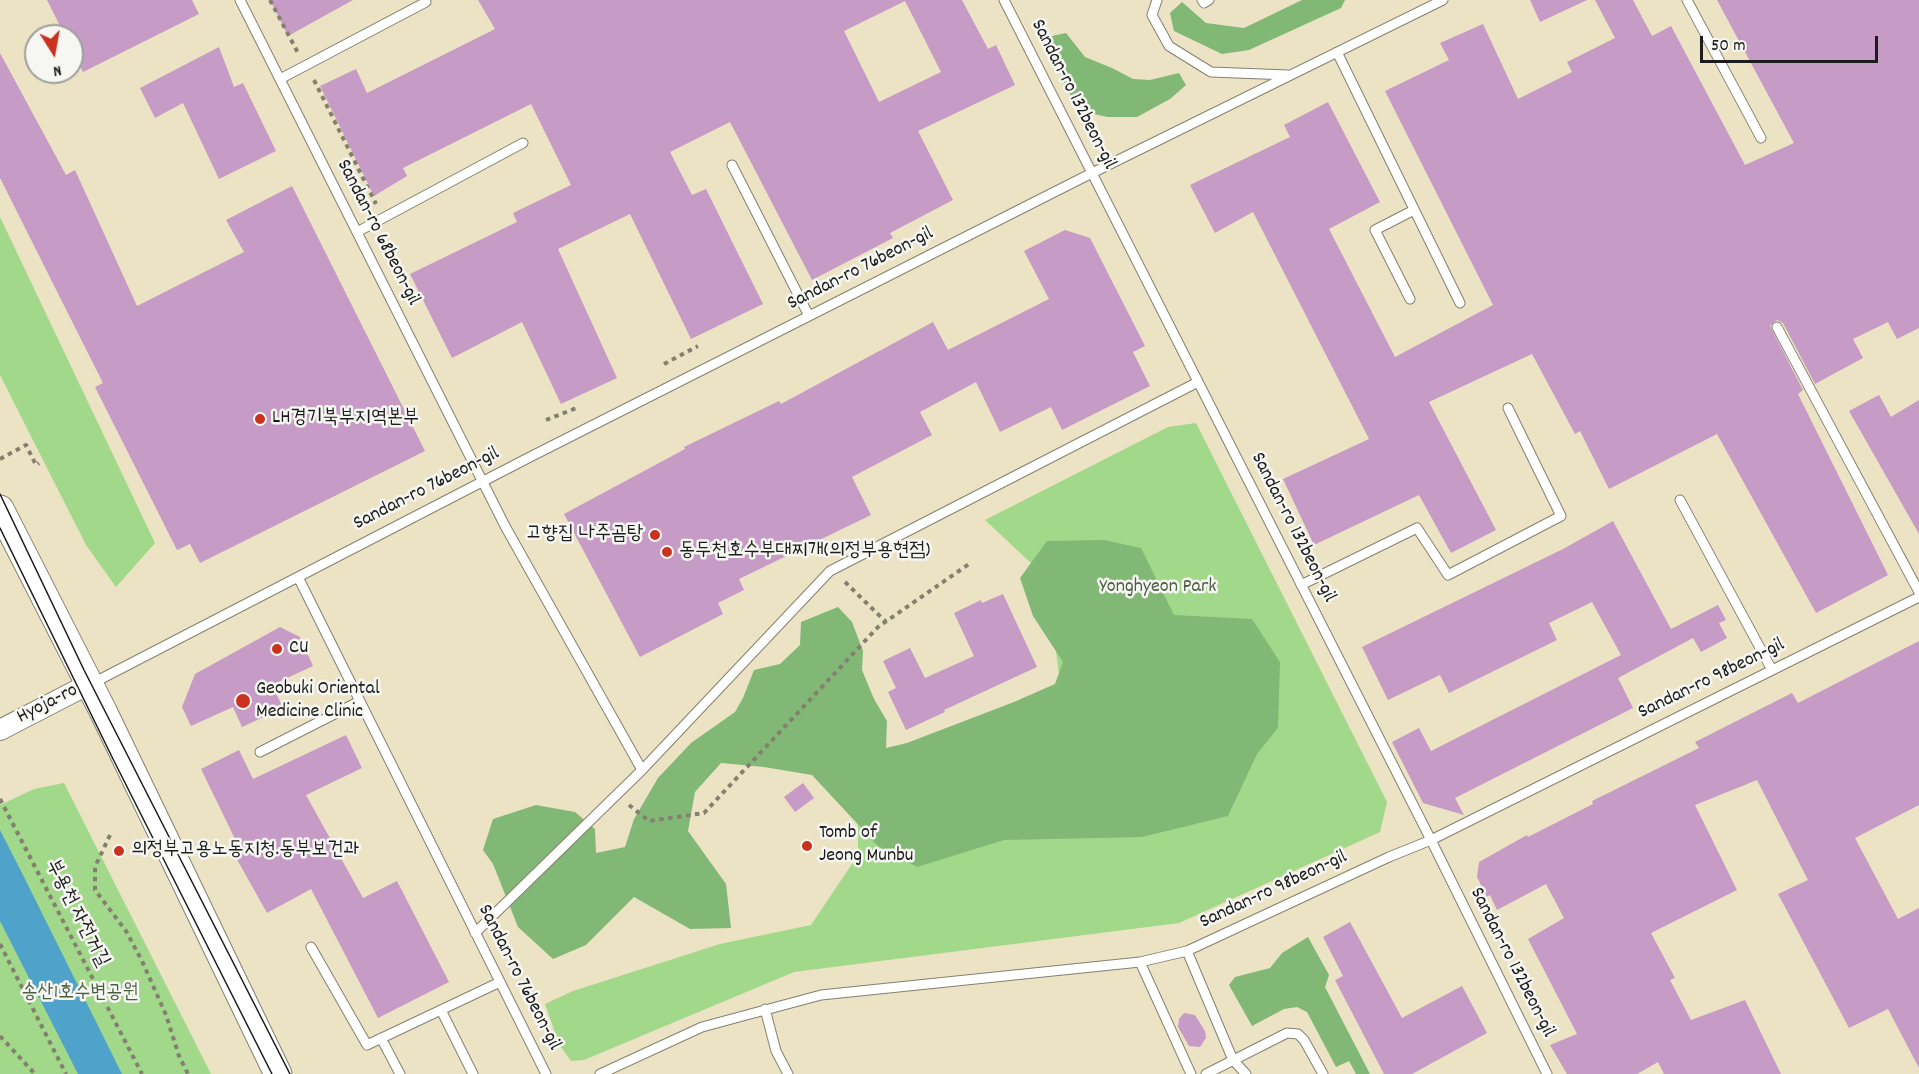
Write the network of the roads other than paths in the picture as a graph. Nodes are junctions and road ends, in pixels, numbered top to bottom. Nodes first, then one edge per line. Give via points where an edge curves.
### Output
1 (240, 0) edge
2 (1004, 0) edge
3 (1157, 0) edge
4 (1202, 0) edge
5 (1209, 0) edge
6 (1443, 0) edge
7 (1687, 0) edge
8 (426, 2) dead end
9 (1337, 52) junction
10 (1291, 75) junction
11 (280, 79) junction
12 (1761, 138) dead end
13 (523, 143) dead end
14 (732, 165) dead end
15 (1092, 173) junction
16 (1414, 210) junction
17 (357, 232) junction
18 (1410, 299) dead end
19 (1460, 303) dead end
20 (809, 316) junction
21 (1777, 327) dead end
22 (1198, 382) junction
23 (1508, 408) dead end
24 (483, 481) junction
25 (1680, 500) dead end
26 (0, 509) edge
27 (297, 577) junction
28 (1301, 585) junction
29 (1919, 592) edge
30 (1919, 597) edge
31 (1772, 670) junction
32 (89, 684) junction
33 (360, 701) junction
34 (4, 728) edge
35 (260, 752) dead end
36 (642, 770) junction
37 (1431, 840) junction
38 (475, 933) junction
39 (311, 947) dead end
40 (1187, 951) junction
41 (1140, 962) junction
42 (500, 982) junction
43 (765, 1009) junction
44 (441, 1010) junction
45 (381, 1038) junction
46 (1233, 1060) junction
47 (278, 1074) edge
48 (400, 1074) edge
49 (473, 1074) edge
50 (546, 1074) edge
51 (600, 1074) edge
52 (788, 1074) edge
53 (1191, 1074) edge
54 (1206, 1074) edge
55 (1246, 1074) edge
56 (1323, 1074) edge
57 (1547, 1074) edge

1 - 11 lane, Sandan-ro 68beon-gil
2 - 15 lane, Sandan-ro 132beon-gil
3 - 10 lane via 1152,15 1169,46 1211,72
4 - 5 lane
6 - 9 lane, Sandan-ro 76beon-gil
7 - 12 lane
8 - 11 lane
9 - 10 lane, Sandan-ro 76beon-gil
9 - 16 lane
10 - 15 lane, Sandan-ro 76beon-gil
11 - 17 lane, Sandan-ro 68beon-gil
13 - 17 lane
14 - 20 lane
15 - 20 lane, Sandan-ro 76beon-gil
15 - 22 lane, Sandan-ro 132beon-gil
16 - 18 lane via 1375,230
16 - 19 lane
17 - 24 lane, Sandan-ro 68beon-gil
20 - 24 lane, Sandan-ro 76beon-gil
21 - 29 lane
22 - 28 lane, Sandan-ro 132beon-gil
22 - 36 lane via 830,571
23 - 28 lane via 1561,516 1448,575 1417,528
24 - 27 lane, Sandan-ro 76beon-gil
24 - 36 lane, Sandan-ro 68beon-gil
25 - 31 lane
26 - 32 main road
27 - 32 lane, Sandan-ro 76beon-gil
27 - 33 lane, Sandan-ro 76beon-gil
28 - 37 lane, Sandan-ro 132beon-gil
30 - 31 lane, Sandan-ro 98beon-gil
31 - 37 lane, Sandan-ro 98beon-gil
32 - 34 street, Hyoja-ro
32 - 47 main road
33 - 35 lane
33 - 38 lane, Sandan-ro 76beon-gil
36 - 38 lane
37 - 40 lane, Sandan-ro 98beon-gil
37 - 57 lane, Sandan-ro 132beon-gil
38 - 42 lane, Sandan-ro 76beon-gil
39 - 45 lane via 367,1045
40 - 41 lane, Sandan-ro 98beon-gil
40 - 46 lane
41 - 43 lane, Sandan-ro 98beon-gil via 821,995
41 - 53 lane
42 - 44 lane
42 - 50 lane, Sandan-ro 76beon-gil
43 - 51 lane, Sandan-ro 98beon-gil via 702,1027
43 - 52 lane via 776,1051
44 - 45 lane
44 - 49 lane
45 - 48 lane
46 - 54 lane
46 - 55 lane
46 - 56 lane via 1287,1033 1298,1034

